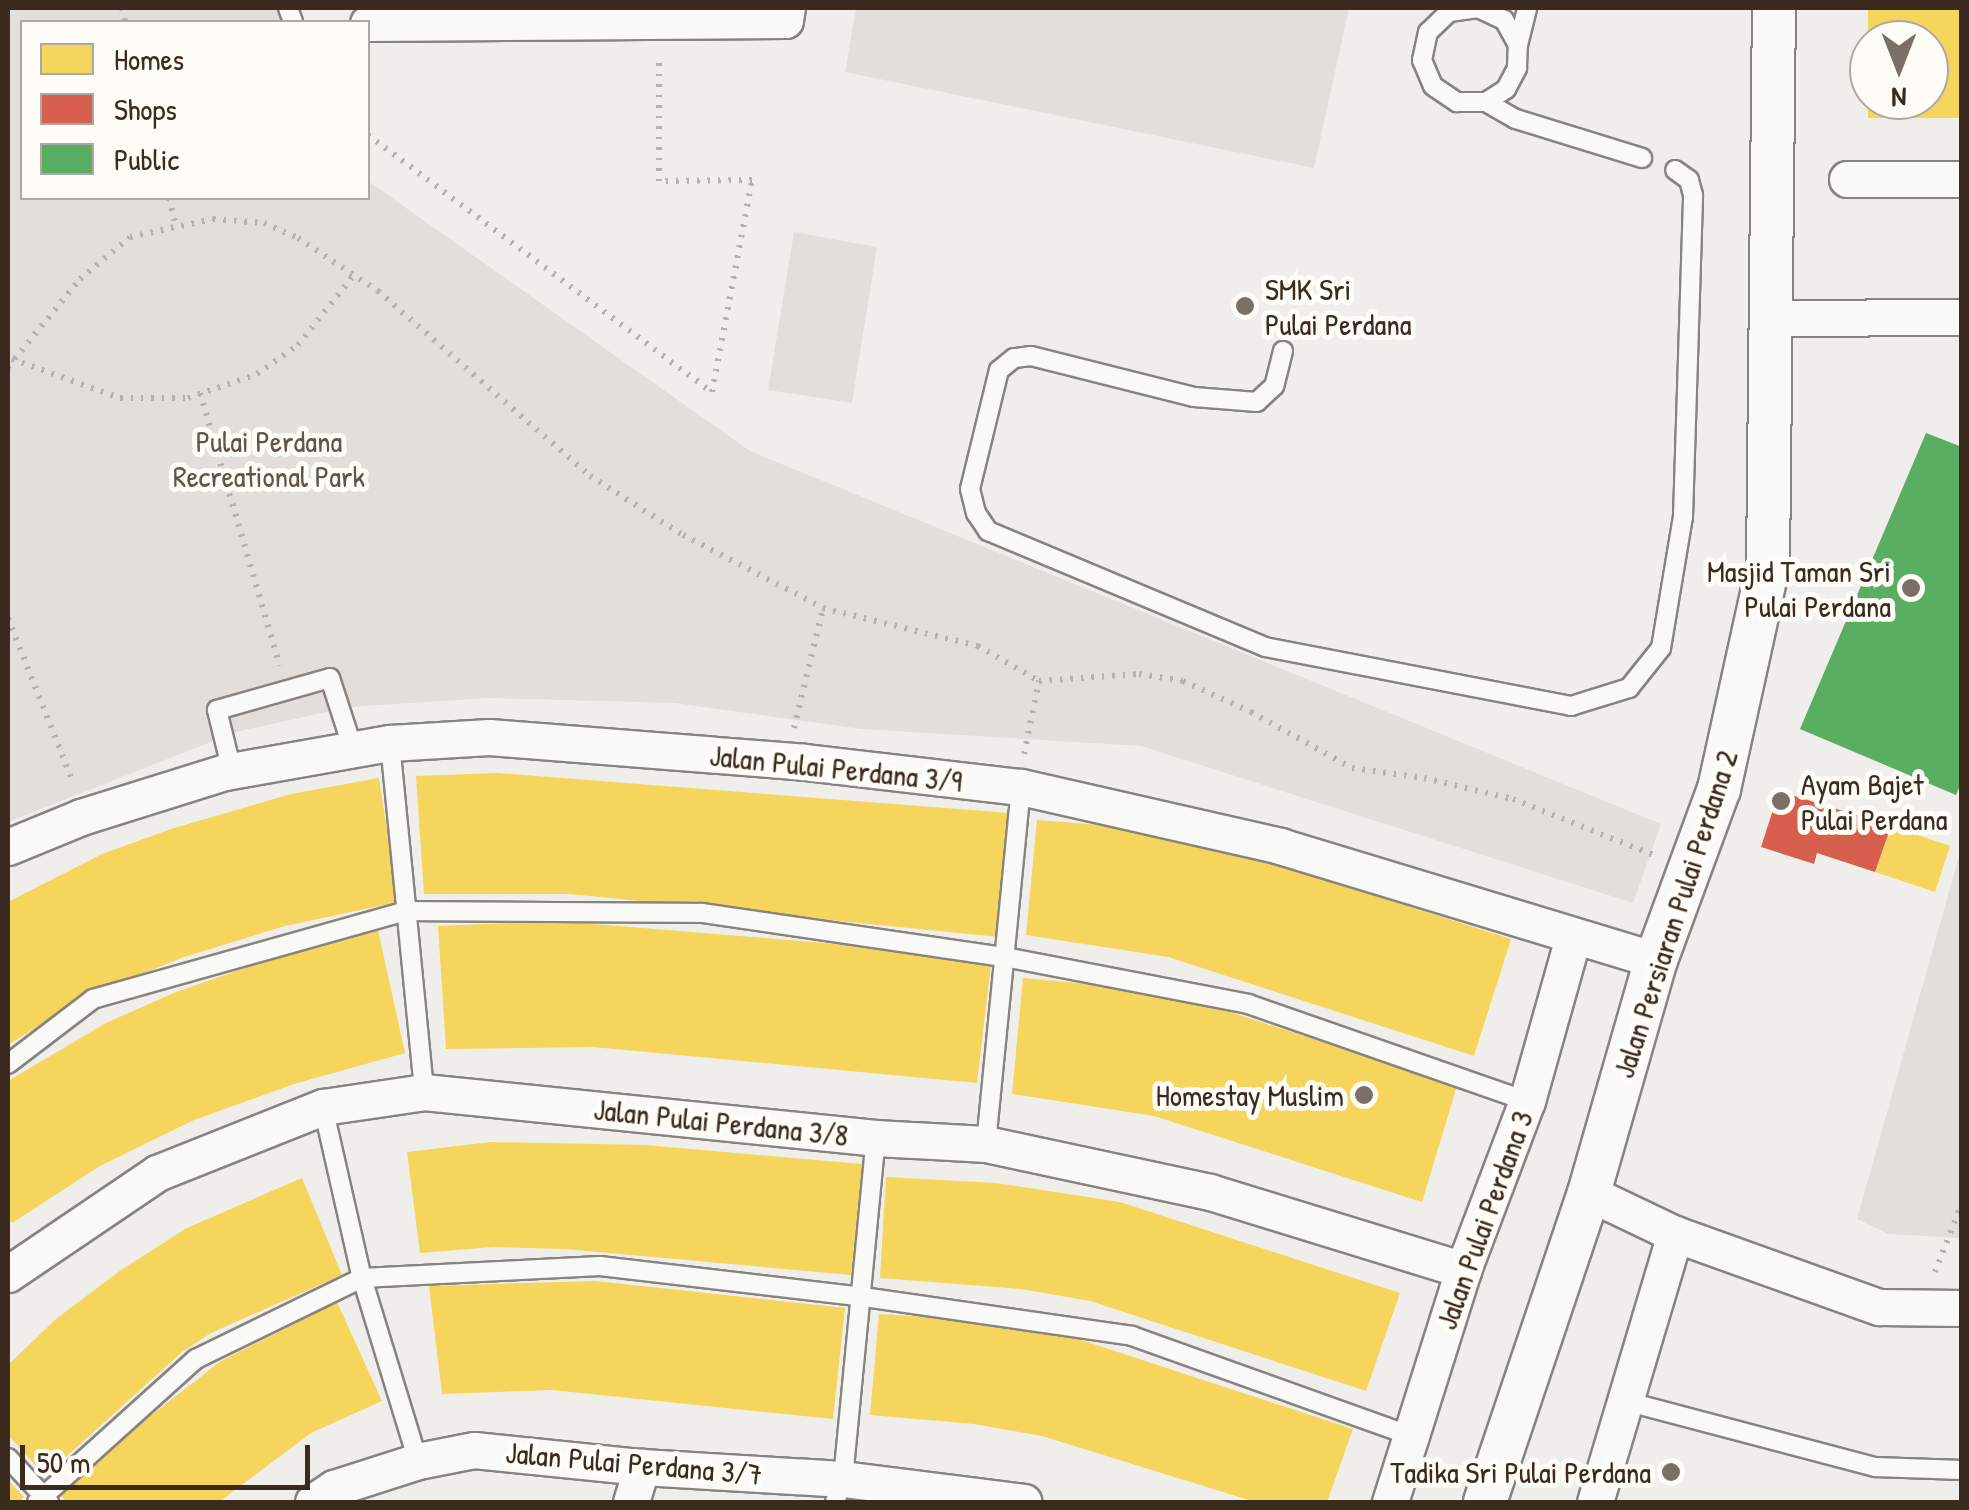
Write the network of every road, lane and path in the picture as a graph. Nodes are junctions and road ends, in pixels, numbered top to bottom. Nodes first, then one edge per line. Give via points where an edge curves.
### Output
1 (1527, 8) edge
2 (1774, 8) edge
3 (786, 14) edge
4 (659, 21) junction
5 (370, 23) edge
6 (1518, 45) junction
7 (1486, 102) junction
8 (370, 136) edge
9 (1642, 158) dead end
10 (1674, 170) dead end
11 (1847, 178) dead end
12 (1962, 179) edge
13 (169, 200) edge
14 (176, 227) junction
15 (353, 276) junction
16 (1962, 317) edge
17 (1773, 318) junction
18 (1284, 351) dead end
19 (12, 359) junction
20 (8, 367) edge
21 (200, 394) junction
22 (823, 608) junction
23 (8, 618) edge
24 (1039, 682) junction
25 (288, 690) junction
26 (390, 743) junction
27 (352, 750) junction
28 (789, 761) junction
29 (232, 770) junction
30 (1021, 787) junction
31 (78, 792) dead end
32 (8, 847) edge
33 (1691, 866) junction
34 (407, 911) junction
35 (1573, 937) junction
36 (1004, 957) junction
37 (1656, 960) junction
38 (8, 1064) edge
39 (424, 1092) junction
40 (1527, 1101) junction
41 (323, 1108) junction
42 (876, 1138) junction
43 (986, 1144) junction
44 (1590, 1193) junction
45 (1962, 1203) edge
46 (1675, 1234) junction
47 (1463, 1270) junction
48 (8, 1274) edge
49 (362, 1278) junction
50 (862, 1296) junction
51 (1924, 1308) junction
52 (1962, 1308) edge
53 (1625, 1401) junction
54 (1412, 1436) junction
55 (8, 1458) edge
56 (418, 1461) junction
57 (642, 1466) junction
58 (1962, 1470) edge
59 (839, 1491) edge
60 (43, 1500) edge
61 (313, 1502) edge
62 (630, 1502) edge
63 (1024, 1502) edge
64 (1390, 1502) edge
65 (1486, 1502) edge
66 (1595, 1502) edge

1 - 6 lane
2 - 17 street, Jalan Persiaran Pulai Perdana 2
3 - 4 street
4 - 5 street
4 - 8 path via 658,181 752,180 712,392
6 - 7 lane via 1517,68 1506,89
6 - 7 lane via 1504,20 1478,8 1449,12 1428,32 1422,60 1433,86 1457,102
7 - 9 lane via 1516,119
10 - 18 lane via 1689,180 1693,194 1683,517 1661,648 1630,688 1571,706 1265,647 988,531 976,513 970,489 999,370 1014,358 1031,356 1194,397 1257,402 1274,386
11 - 12 street
13 - 14 path
14 - 15 path via 213,219 264,223
14 - 19 path via 130,237 80,279
15 - 21 path via 298,345 257,374
15 - 22 path via 590,476 683,535
16 - 17 street
17 - 33 street, Jalan Persiaran Pulai Perdana 2 via 1768,567 1719,789
19 - 20 path
19 - 21 path via 120,398
21 - 25 path
22 - 24 path via 978,646
22 - 28 path
23 - 31 path
24 - 30 path
24 - 33 path via 1140,674 1183,681 1352,768 1512,800
25 - 27 lane via 330,678
25 - 29 lane via 217,710
26 - 27 street, Jalan Pulai Perdana 3/9
26 - 28 street, Jalan Pulai Perdana 3/9 via 490,737
26 - 34 lane
27 - 29 street, Jalan Pulai Perdana 3/9
28 - 30 street, Jalan Pulai Perdana 3/9
29 - 32 street, Jalan Pulai Perdana 3/9
30 - 35 street, Jalan Pulai Perdana 3/9 via 1280,846
30 - 36 lane
33 - 37 street, Jalan Persiaran Pulai Perdana 2
34 - 36 lane via 702,913
34 - 38 lane via 93,999
34 - 39 lane
35 - 37 street, Jalan Pulai Perdana 3/9
35 - 40 street, Jalan Pulai Perdana 3
36 - 40 lane via 1248,1004
36 - 43 lane
37 - 44 street, Jalan Persiaran Pulai Perdana 2
39 - 41 street, Jalan Pulai Perdana 3/8
39 - 42 street, Jalan Pulai Perdana 3/8
40 - 47 street, Jalan Pulai Perdana 3
41 - 48 street, Jalan Pulai Perdana 3/8 via 157,1173
41 - 49 lane
42 - 43 street, Jalan Pulai Perdana 3/8
42 - 50 lane
43 - 47 street, Jalan Pulai Perdana 3/8 via 1210,1192
44 - 46 street
44 - 65 street, Jalan Persiaran Pulai Perdana 2
45 - 51 path
46 - 51 street via 1879,1307
46 - 53 street
47 - 54 street, Jalan Pulai Perdana 3
49 - 50 lane via 600,1266
49 - 56 lane
49 - 60 lane via 196,1360
50 - 54 lane via 1132,1336
50 - 59 lane
51 - 52 street
53 - 58 lane via 1875,1467
53 - 66 street
54 - 64 street, Jalan Pulai Perdana 3
55 - 60 lane
56 - 57 street, Jalan Pulai Perdana 3/7 via 474,1450
56 - 61 street, Jalan Pulai Perdana 3/7 via 334,1488
57 - 59 street, Jalan Pulai Perdana 3/7
57 - 62 street
59 - 63 street, Jalan Pulai Perdana 3/7

